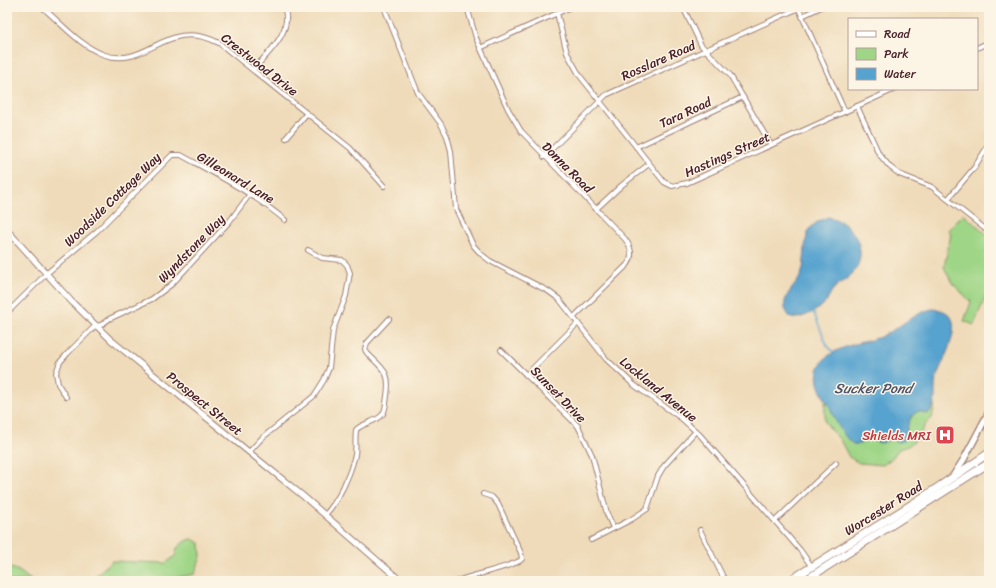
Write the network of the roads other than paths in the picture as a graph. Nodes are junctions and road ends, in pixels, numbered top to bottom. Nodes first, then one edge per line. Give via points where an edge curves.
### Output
1 (42, 7) edge
2 (284, 7) edge
3 (384, 7) edge
4 (467, 7) edge
5 (571, 7) edge
6 (683, 7) edge
7 (821, 7) edge
8 (798, 8) edge
9 (557, 13) junction
10 (802, 16) junction
11 (989, 42) edge
12 (480, 48) junction
13 (978, 48) edge
14 (704, 50) junction
15 (253, 70) junction
16 (893, 90) edge
17 (743, 97) junction
18 (599, 100) junction
19 (857, 106) junction
20 (845, 112) junction
21 (307, 113) junction
22 (286, 138) dead end
23 (989, 144) edge
24 (771, 145) junction
25 (636, 147) junction
26 (175, 154) joint
27 (544, 157) junction
28 (649, 164) junction
29 (384, 186) dead end
30 (250, 194) junction
31 (948, 198) junction
32 (596, 209) junction
33 (285, 220) dead end
34 (7, 230) edge
35 (989, 232) edge
36 (308, 250) dead end
37 (46, 274) junction
38 (7, 313) edge
39 (574, 317) junction
40 (390, 319) dead end
41 (578, 323) junction
42 (95, 326) junction
43 (501, 350) dead end
44 (526, 375) junction
45 (66, 397) dead end
46 (989, 412) edge
47 (989, 430) edge
48 (696, 431) junction
49 (249, 452) junction
50 (989, 453) edge
51 (836, 463) dead end
52 (989, 463) edge
53 (950, 480) junction
54 (483, 494) dead end
55 (326, 515) junction
56 (775, 521) junction
57 (614, 528) junction
58 (700, 530) dead end
59 (591, 540) dead end
60 (812, 567) junction
61 (401, 581) edge
62 (458, 581) edge
63 (725, 581) edge
64 (789, 581) edge
65 (804, 581) edge

1 - 15 street, Crestwood Drive via 87,46 106,56 128,57 166,39 196,35 219,43
2 - 15 street via 286,21 283,31
3 - 39 street, Lockland Avenue via 418,93 444,130 451,151 456,209 473,244 490,261 554,295
4 - 12 street, Donna Road
5 - 9 street
6 - 14 street
7 - 10 street
8 - 10 street
8 - 14 street, Rosslare Road
9 - 12 street
9 - 18 street, Hastings Street via 570,59
10 - 20 street
11 - 13 street
12 - 27 street, Donna Road via 515,121
14 - 17 street via 727,71
14 - 18 street, Rosslare Road
15 - 21 street, Crestwood Drive
16 - 19 street, Hastings Street
17 - 24 street
17 - 25 street, Tara Road
18 - 25 street, Hastings Street
18 - 27 street, Rosslare Road
19 - 20 street, Hastings Street
19 - 31 street via 879,154 890,168 932,187
20 - 24 street, Hastings Street
21 - 22 street
21 - 29 street, Crestwood Drive via 360,157
23 - 31 street via 974,168
24 - 28 street, Hastings Street via 677,186 664,182
25 - 28 street, Hastings Street
26 - 30 street, Gilleonard Lane
26 - 37 street, Woodside Cottage Way via 167,159 97,231
27 - 32 street, Donna Road
28 - 32 street
30 - 33 street, Gilleonard Lane
30 - 42 street, Wyndstone Way via 229,222 167,289
31 - 35 street
32 - 39 street, Donna Road via 628,243 632,256 625,268
34 - 37 street, Prospect Street
36 - 49 street via 322,258 342,260 350,273 346,296 333,330 329,368 314,396 262,438
37 - 38 street, Woodside Cottage Way
37 - 42 street, Prospect Street
39 - 41 street, Lockland Avenue
40 - 55 street via 367,343 365,349 388,377 385,408 379,418 356,430 356,450 350,469
41 - 44 street
41 - 48 street, Lockland Avenue via 596,348 624,376
42 - 45 street, Wyndstone Way via 64,357 58,368 57,379
42 - 49 street, Prospect Street via 132,359
43 - 44 street, Sunset Drive
44 - 57 street, Sunset Drive via 573,419 582,433 592,455 607,514
46 - 47 main road
46 - 53 main road via 960,467
48 - 56 street, Lockland Avenue
48 - 57 street via 664,466 647,509
49 - 55 street, Prospect Street
50 - 53 highway, Worcester Road
51 - 56 street
52 - 65 highway, Worcester Road
53 - 60 highway, Worcester Road
54 - 62 street via 498,504 522,560
55 - 61 street, Prospect Street
56 - 60 street, Lockland Avenue
57 - 59 street
58 - 63 street
60 - 64 highway, Worcester Road

